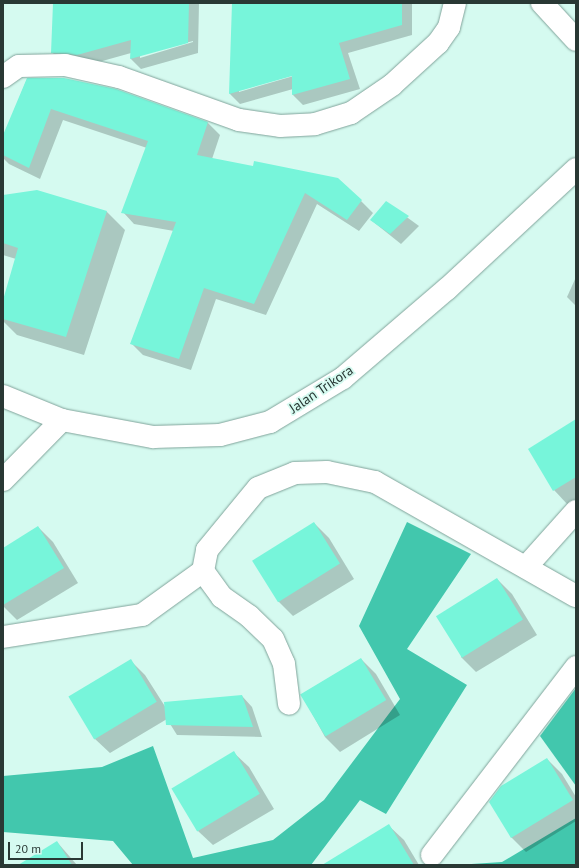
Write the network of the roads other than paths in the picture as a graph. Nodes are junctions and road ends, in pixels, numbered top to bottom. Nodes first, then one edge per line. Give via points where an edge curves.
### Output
1 (455, 3) edge
2 (542, 3) edge
3 (576, 40) edge
4 (3, 77) edge
5 (576, 169) edge
6 (3, 396) edge
7 (62, 420) junction
8 (3, 480) edge
9 (576, 511) edge
10 (526, 567) junction
11 (203, 570) junction
12 (576, 596) edge
13 (3, 637) edge
14 (576, 667) edge
15 (289, 704) dead end
16 (432, 855) dead end

1 - 4 street via 449,27 438,43 392,85 351,113 315,124 280,126 239,120 119,77 65,65 19,66
2 - 3 street
5 - 7 street, Jalan Trikora via 448,289 342,378 270,422 220,435 153,437
6 - 7 street, Jalan Trikora
7 - 8 street
9 - 10 street
10 - 11 street via 375,482 327,472 295,473 258,488 207,550
10 - 12 street
11 - 13 street via 142,615
11 - 15 street via 222,598 249,616 273,639 284,664
14 - 16 street

